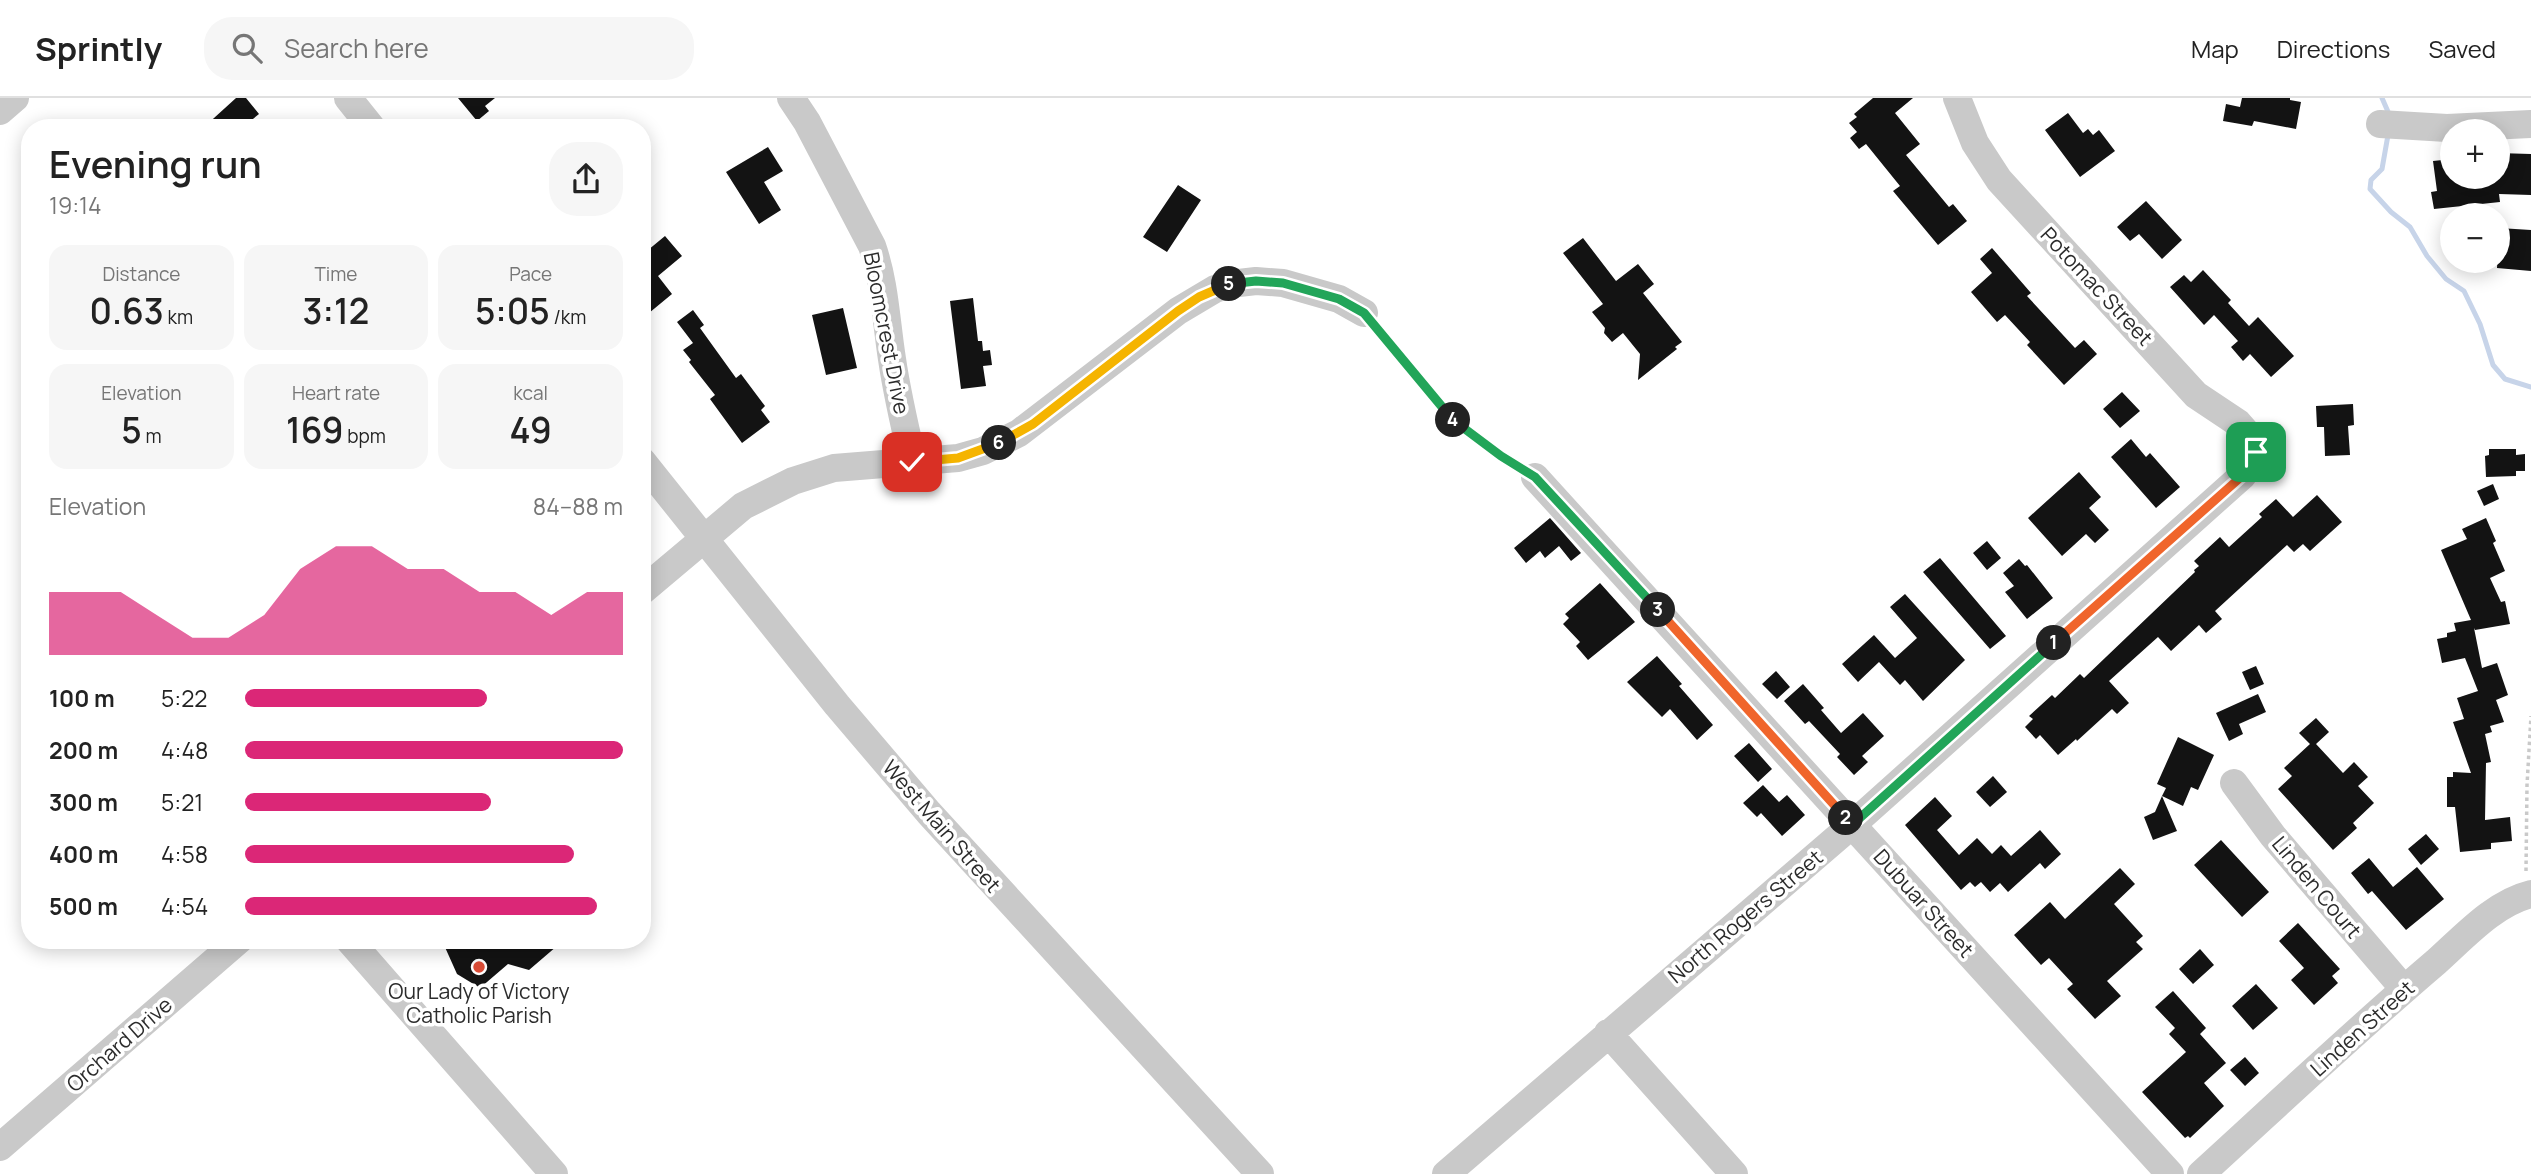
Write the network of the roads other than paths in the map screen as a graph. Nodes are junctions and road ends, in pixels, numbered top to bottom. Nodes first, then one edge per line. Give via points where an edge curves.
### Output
1 (15, 98) edge
2 (348, 98) edge
3 (790, 98) edge
4 (1957, 98) edge
5 (0, 111) edge
6 (365, 119) edge
7 (2391, 124) dead end
8 (2531, 124) edge
9 (1364, 313) road end
10 (2257, 457) joint
11 (912, 462) junction
12 (651, 472) edge
13 (1535, 477) road end
14 (704, 537) junction
15 (651, 583) edge
16 (2234, 783) dead end
17 (1852, 825) junction
18 (2529, 887) edge
19 (229, 949) edge
20 (357, 949) edge
21 (2404, 989) junction
22 (1608, 1033) junction
23 (0, 1147) edge
24 (554, 1174) edge
25 (1260, 1174) edge
26 (1446, 1174) edge
27 (1734, 1174) edge
28 (2170, 1174) edge
29 (2201, 1174) edge

1 - 5 street
2 - 6 street
3 - 11 street, Bloomcrest Drive via 807,122 877,260
4 - 10 street, Potomac Street via 1975,143 1999,180 2196,395 2238,423 2252,439
7 - 8 street via 2447,128
9 - 11 street via 1339,299 1283,283 1230,284 1178,311 1019,433 958,458
10 - 17 street, North Rogers Street via 2242,476
11 - 14 street via 813,473 743,506
12 - 14 street, West Main Street
13 - 17 street, Dubuar Street
14 - 15 street
14 - 25 street, West Main Street via 929,813
16 - 21 street, Linden Court via 2273,836
17 - 22 street, North Rogers Street
17 - 28 street, Dubuar Street
18 - 21 street, Linden Street
19 - 23 street, Orchard Drive
20 - 24 street
21 - 29 street, Linden Street
22 - 26 street, North Rogers Street
22 - 27 street

